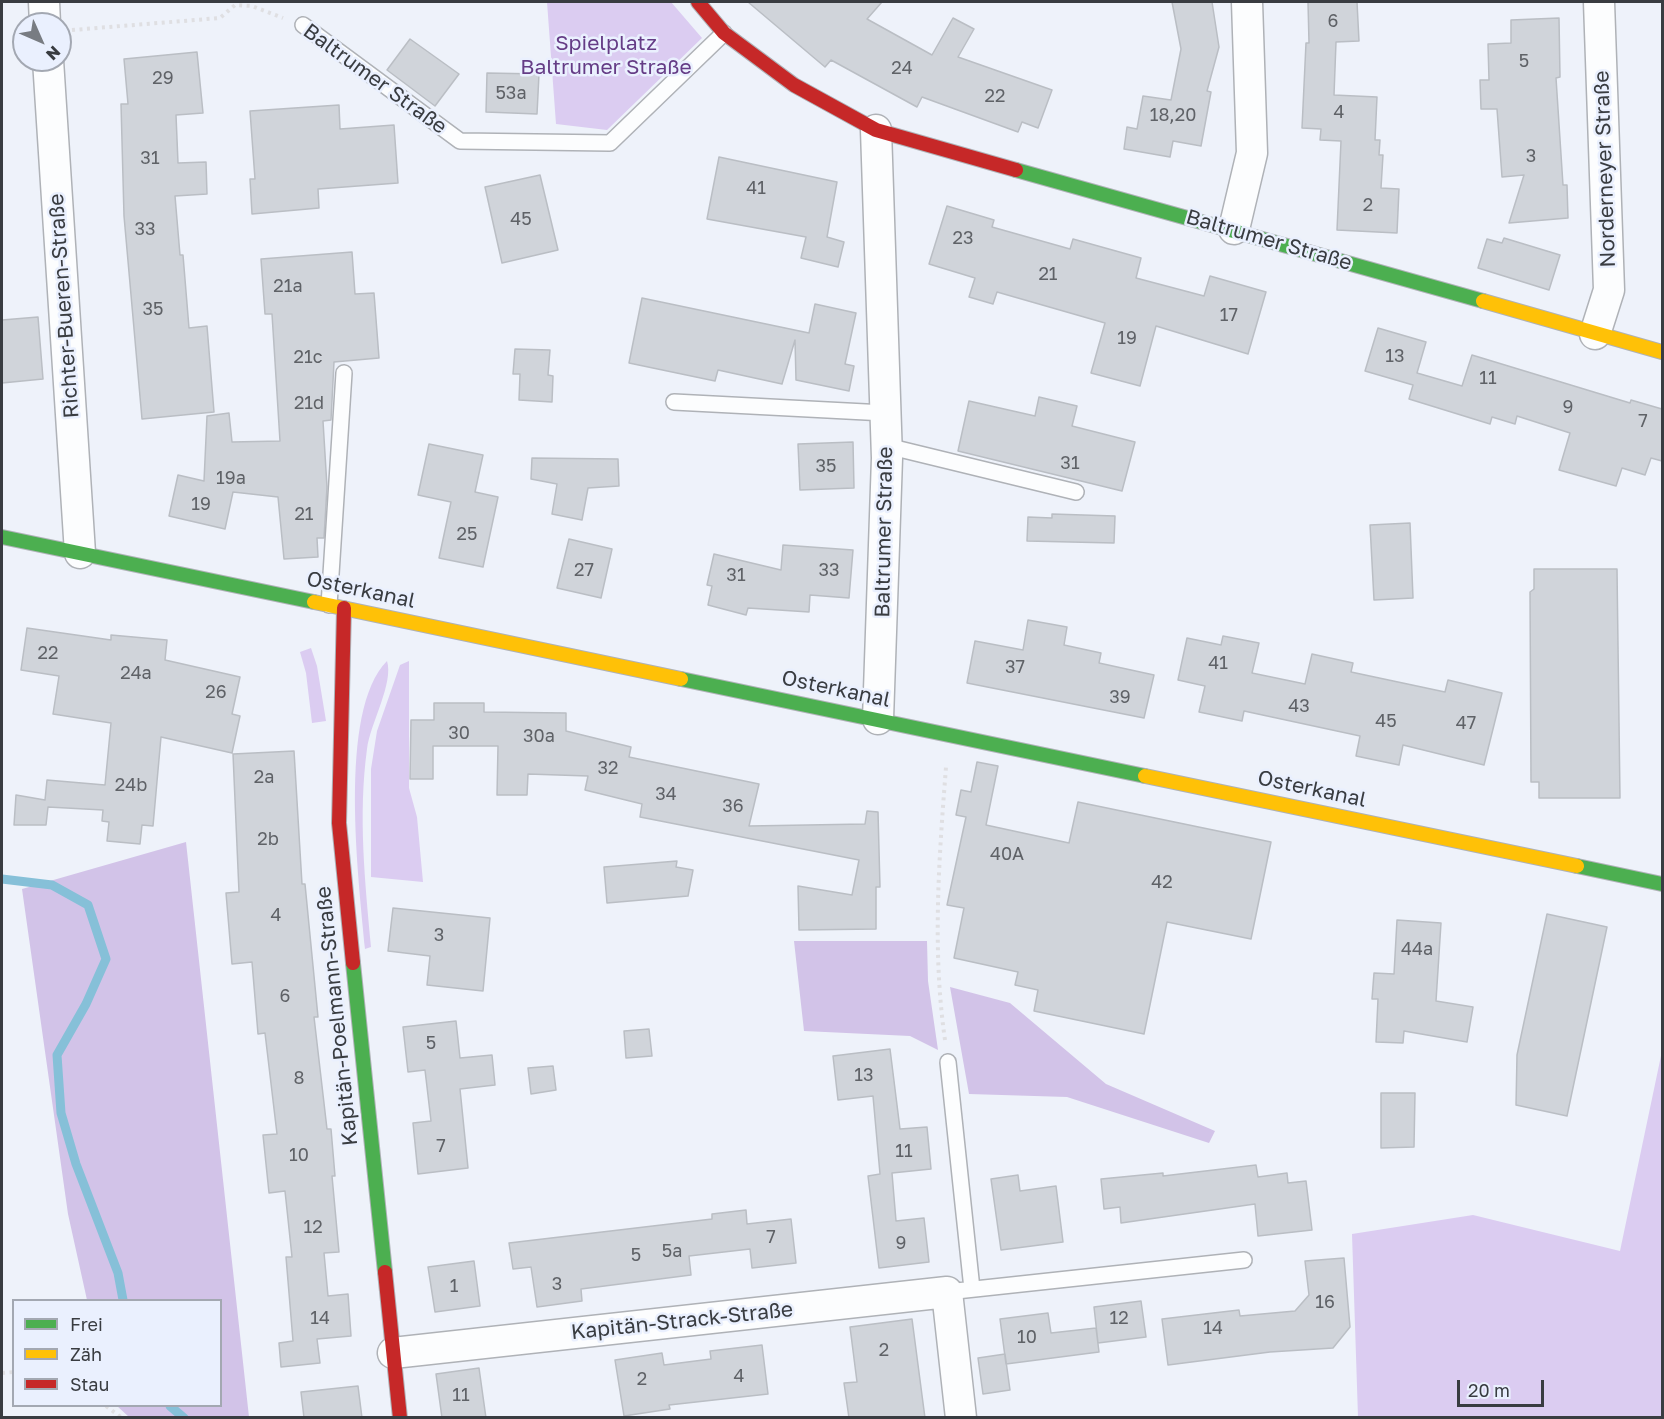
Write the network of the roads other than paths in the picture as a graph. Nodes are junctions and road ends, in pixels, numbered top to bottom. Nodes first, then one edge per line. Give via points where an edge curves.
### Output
1 (698, 2) edge
2 (1247, 2) edge
3 (1599, 2) edge
4 (303, 26) road end
5 (724, 33) junction
6 (49, 72) edge
7 (876, 130) junction
8 (1234, 229) junction
9 (1595, 334) junction
10 (1662, 352) edge
11 (345, 373) dead end
12 (674, 402) dead end
13 (885, 412) junction
14 (886, 446) junction
15 (1076, 492) dead end
16 (2, 537) edge
17 (80, 553) junction
18 (329, 605) junction
19 (344, 608) junction
20 (878, 719) junction
21 (1662, 884) edge
22 (948, 1062) road end
23 (1244, 1260) dead end
24 (960, 1291) junction
25 (393, 1353) junction
26 (400, 1418) edge
27 (961, 1418) edge

1 - 5 street, Baltrumer Straße
2 - 8 street via 1252,153
3 - 9 street, Norderneyer Straße via 1609,290
4 - 5 lane, Baltrumer Straße via 460,141 610,143
5 - 7 street, Baltrumer Straße via 794,85
6 - 17 street, Richter-Bueren-Straße
7 - 8 street, Baltrumer Straße
7 - 13 street, Baltrumer Straße
8 - 9 street, Baltrumer Straße
9 - 10 street, Baltrumer Straße
11 - 18 lane
12 - 13 lane
13 - 14 street, Baltrumer Straße
14 - 15 lane
14 - 20 street, Baltrumer Straße
16 - 17 street, Osterkanal
17 - 18 street, Osterkanal
18 - 19 street, Osterkanal
19 - 20 street, Osterkanal
19 - 25 street, Kapitän-Poelmann-Straße via 339,822
20 - 21 street, Osterkanal
22 - 24 lane
23 - 24 lane, Kapitän-Strack-Straße
24 - 25 street, Kapitän-Strack-Straße
24 - 27 street
25 - 26 street, Kapitän-Poelmann-Straße

